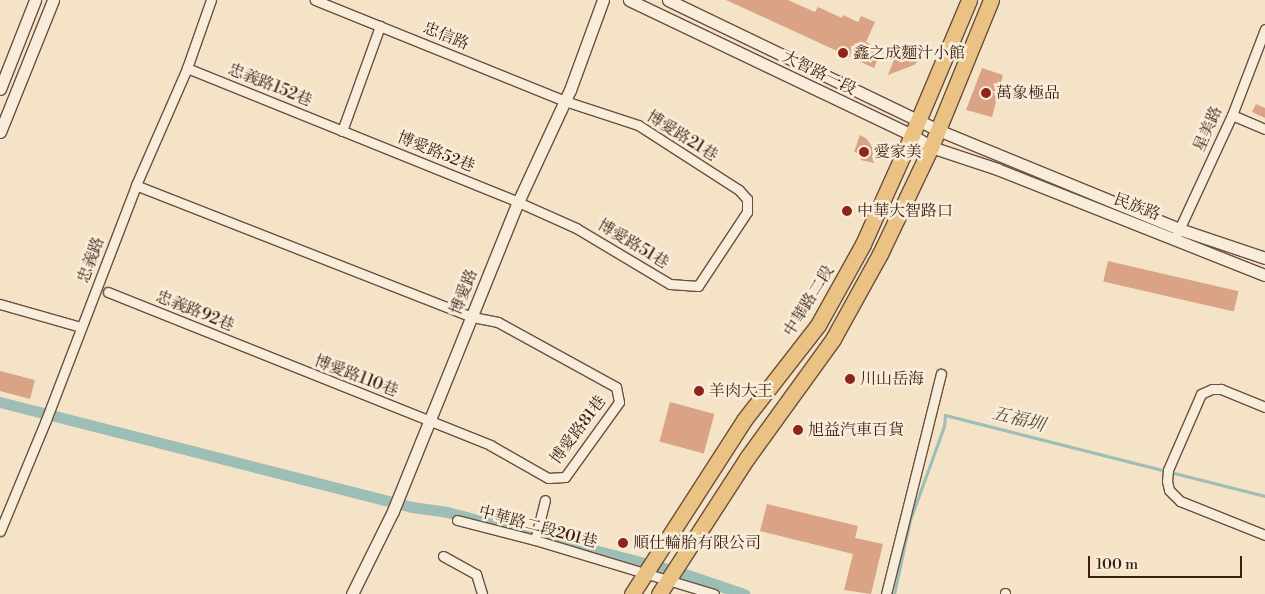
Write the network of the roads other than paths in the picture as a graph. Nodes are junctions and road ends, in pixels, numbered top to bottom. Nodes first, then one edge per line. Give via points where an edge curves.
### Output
1 (35, 0) edge
2 (53, 0) edge
3 (212, 0) edge
4 (315, 0) edge
5 (603, 0) edge
6 (630, 0) edge
7 (668, 0) edge
8 (969, 0) edge
9 (992, 0) edge
10 (380, 26) junction
11 (1265, 29) edge
12 (186, 68) junction
13 (0, 89) edge
14 (565, 100) junction
15 (1232, 115) junction
16 (918, 120) junction
17 (1265, 129) edge
18 (342, 130) junction
19 (938, 130) junction
20 (0, 132) edge
21 (912, 136) junction
22 (931, 147) junction
23 (1000, 156) joint
24 (998, 169) joint
25 (136, 185) junction
26 (747, 200) joint
27 (518, 202) junction
28 (1177, 234) junction
29 (1265, 258) edge
30 (1265, 275) edge
31 (108, 292) dead end
32 (0, 304) edge
33 (472, 317) junction
34 (81, 326) junction
35 (271, 358) joint
36 (941, 374) dead end
37 (1265, 407) edge
38 (430, 421) junction
39 (546, 500) dead end
40 (457, 520) dead end
41 (0, 531) edge
42 (1265, 535) edge
43 (535, 540) junction
44 (443, 556) dead end
45 (647, 573) junction
46 (668, 580) junction
47 (352, 594) edge
48 (482, 594) edge
49 (632, 594) edge
50 (659, 594) edge
51 (714, 594) edge
52 (886, 594) edge

1 - 13 street
2 - 20 street
3 - 12 street, 忠義路
4 - 10 street, 忠信路
5 - 14 street, 博愛路
6 - 21 street, 大智路一段
7 - 16 street, 大智路一段
8 - 16 main road, 中華路二段
9 - 19 main road
10 - 14 street, 忠信路
10 - 18 street
11 - 15 street, 星美路
12 - 18 street, 忠義路152巷
12 - 25 street, 忠義路
14 - 26 street, 博愛路21巷 via 638,125 739,190
14 - 27 street, 博愛路
15 - 17 street
15 - 28 street, 星美路
16 - 19 street, 大智路一段
16 - 21 main road, 中華路二段
18 - 27 street, 博愛路52巷
19 - 22 main road
19 - 23 street, 大智路一段
21 - 22 street, 大智路一段
21 - 45 main road, 中華路二段 via 863,244 818,325 744,420
22 - 24 street, 大智路一段
22 - 46 main road via 880,254 833,339 747,458
23 - 28 street, 民族路
24 - 28 street, 民族路
25 - 33 street
25 - 34 street, 忠義路
26 - 27 street, 博愛路51巷 via 747,212 698,286 670,284 576,228
27 - 33 street, 博愛路
28 - 29 street, 民族路
28 - 30 street, 民族路
31 - 35 street, 忠義路92巷
32 - 34 street
33 - 38 street, 博愛路
33 - 38 street, 博愛路81巷 via 498,322 616,387 618,402 565,477 548,478 490,445
34 - 41 street, 忠義路
35 - 38 street, 博愛路110巷
36 - 52 street
37 - 42 street via 1221,389 1207,390 1198,400 1168,474 1169,490 1180,501
38 - 47 street, 博愛路 via 393,511
39 - 43 street
40 - 43 street, 中華路二段201巷
43 - 45 street, 中華路二段201巷
44 - 48 street via 476,574
45 - 46 street, 中華路二段201巷
45 - 49 main road, 中華路二段
46 - 50 main road
46 - 51 street, 中華路二段201巷

